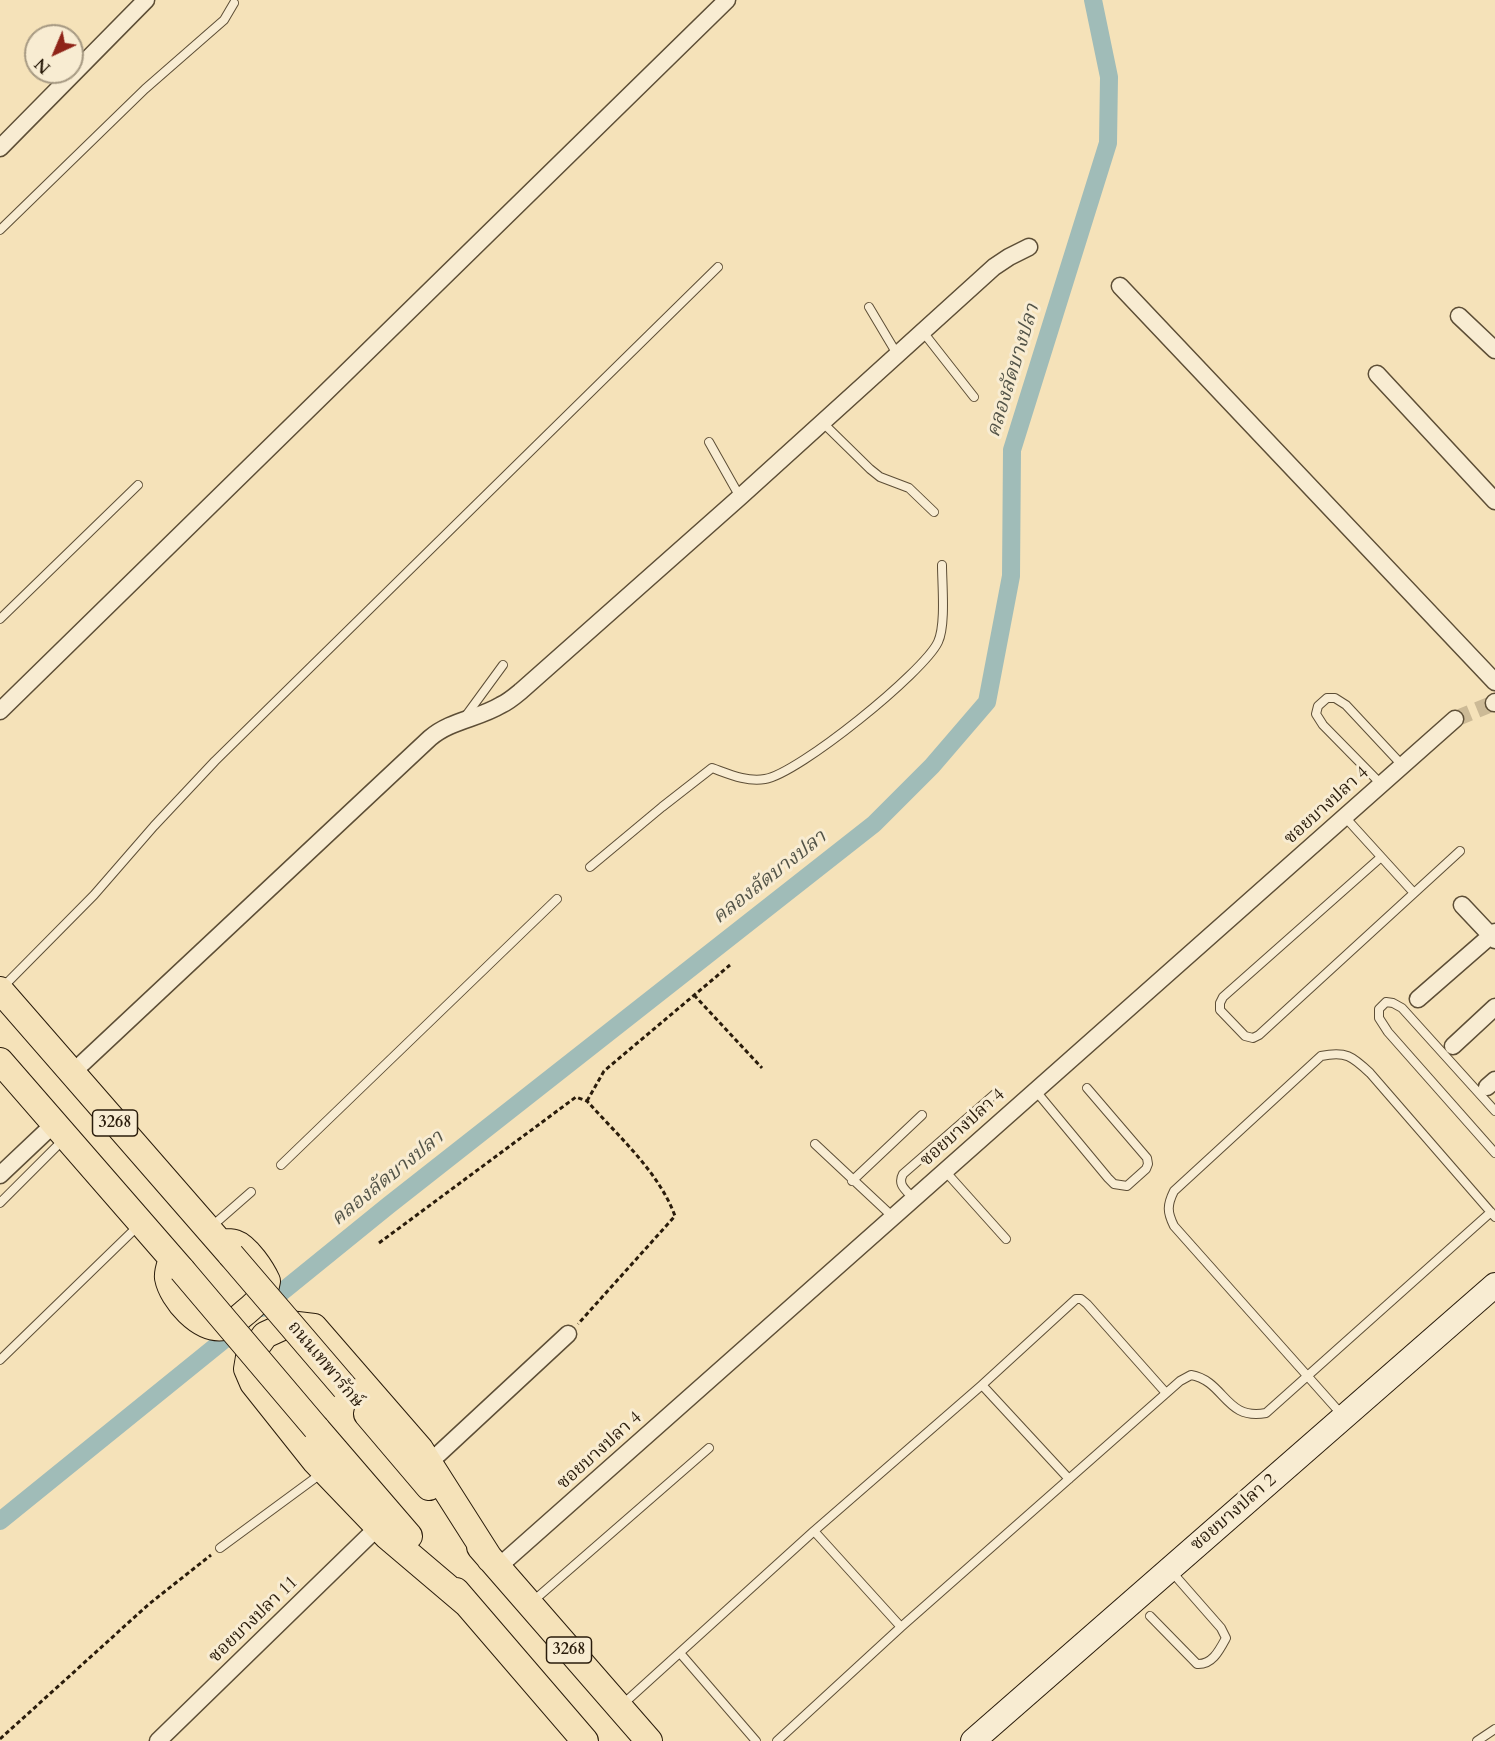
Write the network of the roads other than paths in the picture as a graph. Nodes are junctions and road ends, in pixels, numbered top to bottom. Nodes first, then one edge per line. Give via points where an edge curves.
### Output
1 (146, 0) edge
2 (727, 0) edge
3 (234, 3) dead end
4 (0, 148) edge
5 (0, 230) edge
6 (1029, 247) dead end
7 (718, 267) dead end
8 (1120, 286) dead end
9 (869, 307) dead end
10 (1459, 316) dead end
11 (923, 332) junction
12 (1495, 350) edge
13 (897, 354) junction
14 (1377, 374) dead end
15 (974, 397) dead end
16 (822, 422) junction
17 (709, 442) dead end
18 (138, 485) dead end
19 (740, 497) junction
20 (1495, 501) edge
21 (934, 512) dead end
22 (942, 565) dead end
23 (0, 619) edge
24 (503, 664) dead end
25 (1495, 682) edge
26 (0, 711) edge
27 (1455, 719) tunnel mouth
28 (463, 720) junction
29 (1402, 765) junction
30 (1381, 784) junction
31 (1344, 816) junction
32 (1460, 851) dead end
33 (1380, 858) junction
34 (590, 867) dead end
35 (1414, 893) junction
36 (556, 899) dead end
37 (1462, 905) dead end
38 (1494, 936) edge
39 (0, 990) edge
40 (1418, 999) dead end
41 (1495, 1007) edge
42 (1453, 1046) dead end
43 (0, 1061) edge
44 (71, 1074) junction
45 (1087, 1088) dead end
46 (1035, 1090) junction
47 (996, 1093) dead end
48 (1495, 1111) edge
49 (922, 1115) dead end
50 (60, 1131) junction
51 (815, 1144) dead end
52 (1495, 1153) edge
53 (281, 1165) dead end
54 (945, 1171) junction
55 (0, 1175) edge
56 (852, 1181) junction
57 (251, 1192) dead end
58 (914, 1198) junction
59 (0, 1203) edge
60 (1493, 1215) edge
61 (893, 1217) junction
62 (141, 1224) junction
63 (1006, 1239) dead end
64 (220, 1242) junction
65 (177, 1265) junction
66 (1495, 1285) edge
67 (568, 1334) road end
68 (0, 1360) edge
69 (1306, 1376) junction
70 (982, 1385) junction
71 (1166, 1394) junction
72 (1343, 1417) junction
73 (709, 1448) dead end
74 (429, 1463) junction
75 (324, 1471) junction
76 (1069, 1479) junction
77 (378, 1527) junction
78 (814, 1531) junction
79 (220, 1548) road end
80 (493, 1563) junction
81 (1170, 1569) junction
82 (466, 1604) junction
83 (530, 1604) junction
84 (1150, 1616) dead end
85 (901, 1627) junction
86 (680, 1653) junction
87 (620, 1707) junction
88 (1495, 1729) edge
89 (158, 1741) edge
90 (585, 1741) edge
91 (649, 1741) edge
92 (756, 1741) edge
93 (777, 1741) edge
94 (973, 1741) edge
95 (1477, 1741) edge

1 - 4 street
2 - 26 street
3 - 5 lane via 224,20 144,89
6 - 11 street via 994,267
7 - 39 lane via 215,760 94,895
8 - 25 street
9 - 13 lane
10 - 12 street
11 - 13 street
11 - 15 lane
13 - 16 street
14 - 20 street
16 - 19 street
16 - 21 lane via 870,469 909,488
17 - 19 lane
18 - 23 lane
19 - 28 street via 521,691 501,706
22 - 34 lane via 942,611 939,639 933,651 863,717 802,761 771,777 744,779 712,768
24 - 28 lane
27 - 29 street, ซอยบางปลา 4
28 - 44 street via 430,738
29 - 30 street, ซอยบางปลา 4
29 - 30 lane via 1346,705 1327,698 1318,706 1316,714 1323,725
30 - 31 street, ซอยบางปลา 4
31 - 33 lane
31 - 46 street, ซอยบางปลา 4
32 - 35 lane
33 - 35 lane
33 - 35 lane via 1223,997 1220,1010 1245,1036 1258,1035
36 - 53 lane
37 - 38 street
38 - 40 street
39 - 44 main road, ถนนเทพารักษ์ / 3268
41 - 42 street
43 - 50 main road, 3268
44 - 64 main road, ถนนเทพารักษ์ / 3268
45 - 46 lane via 1147,1158 1146,1169 1126,1186 1114,1184 1108,1178
46 - 54 street, ซอยบางปลา 4
47 - 58 lane via 903,1174 900,1185
48 - 52 lane via 1402,1008 1386,1002 1379,1010 1379,1018 1388,1032
49 - 56 lane
50 - 55 street
50 - 59 lane
50 - 62 main road, 3268
51 - 56 lane
54 - 58 street, ซอยบางปลา 4
54 - 63 lane
56 - 61 lane
57 - 64 lane
58 - 61 street, ซอยบางปลา 4
60 - 69 lane
60 - 69 lane via 1355,1059 1339,1053 1321,1056 1174,1191 1168,1203 1174,1226
61 - 80 street, ซอยบางปลา 4
62 - 65 main road, 3268
62 - 68 lane
64 - 65 main road via 241,1247 261,1268 267,1281 262,1296 228,1325 212,1327 198,1321 178,1299 168,1275
64 - 80 main road, ถนนเทพารักษ์ / 3268, bridge
65 - 82 main road, 3268, bridge
66 - 72 street, ซอยบางปลา 2
67 - 74 street
69 - 71 lane via 1266,1413 1253,1415 1237,1410 1198,1376 1191,1375
69 - 72 lane
70 - 71 lane via 1068,1305 1082,1299
70 - 76 lane
70 - 78 lane
71 - 76 lane
72 - 81 street, ซอยบางปลา 2
73 - 83 lane
74 - 75 main road via 314,1327 289,1324 265,1335 249,1357 247,1369 253,1383
74 - 80 main road
75 - 77 main road
75 - 79 lane
76 - 85 lane
77 - 82 main road
77 - 89 street, ซอยบางปลา 11
78 - 85 lane
78 - 86 lane
80 - 83 main road, ถนนเทพารักษ์ / 3268
81 - 84 lane via 1226,1638 1212,1659 1205,1665 1197,1664
81 - 94 street, ซอยบางปลา 2
82 - 90 main road, 3268
83 - 87 main road, ถนนเทพารักษ์ / 3268
85 - 93 lane
86 - 87 lane
86 - 92 lane
87 - 91 main road, ถนนเทพารักษ์ / 3268
88 - 95 lane

